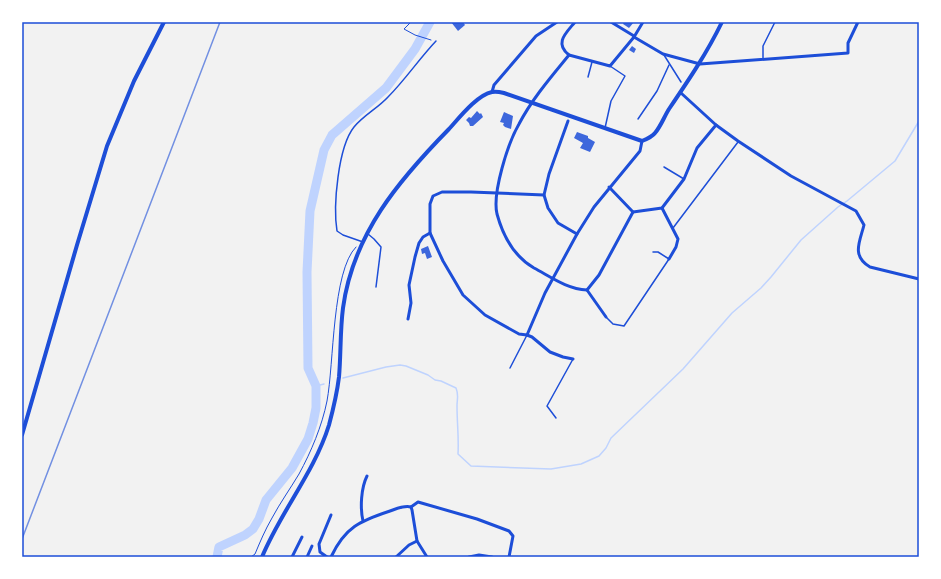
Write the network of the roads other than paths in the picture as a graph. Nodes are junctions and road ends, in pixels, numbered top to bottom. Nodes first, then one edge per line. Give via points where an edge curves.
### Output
1 (164, 22) edge
2 (557, 22) edge
3 (575, 22) edge
4 (611, 22) edge
5 (643, 22) edge
6 (722, 22) edge
7 (775, 22) edge
8 (858, 22) edge
9 (634, 36) junction
10 (436, 41) dead end
11 (663, 54) junction
12 (569, 55) junction
13 (763, 59) junction
14 (592, 62) junction
15 (700, 64) junction
16 (670, 65) junction
17 (610, 66) junction
18 (588, 77) dead end
19 (681, 82) dead end
20 (492, 92) junction
21 (681, 93) junction
22 (531, 103) junction
23 (638, 119) dead end
24 (568, 122) dead end
25 (716, 125) junction
26 (605, 128) junction
27 (642, 141) junction
28 (738, 141) junction
29 (664, 167) dead end
30 (684, 180) junction
31 (609, 187) junction
32 (498, 192) junction
33 (544, 195) junction
34 (662, 208) junction
35 (634, 212) junction
36 (673, 228) junction
37 (367, 233) junction
38 (430, 233) junction
39 (577, 234) junction
40 (363, 242) junction
41 (653, 252) dead end
42 (669, 259) junction
43 (552, 278) junction
44 (919, 279) edge
45 (376, 287) dead end
46 (587, 290) junction
47 (606, 317) joint
48 (408, 319) dead end
49 (527, 335) junction
50 (573, 359) joint
51 (510, 368) dead end
52 (556, 418) dead end
53 (22, 435) edge
54 (366, 476) dead end
55 (411, 507) junction
56 (331, 515) dead end
57 (363, 521) junction
58 (302, 537) dead end
59 (417, 541) junction
60 (312, 546) dead end
61 (262, 557) edge
62 (292, 557) edge
63 (307, 557) edge
64 (327, 557) edge
65 (331, 557) edge
66 (396, 557) edge
67 (426, 557) edge
68 (469, 557) edge
69 (492, 557) edge
70 (508, 557) edge

1 - 53 main road via 134,81 107,146
2 - 20 street via 536,36 494,85
3 - 12 street via 562,41 562,48
4 - 9 street
5 - 9 street
6 - 15 main road
7 - 13 lane via 763,46
8 - 13 street via 848,43 848,53
9 - 11 street
9 - 17 street
10 - 40 lane via 388,98 352,128 344,145 336,194 336,230
11 - 15 street
11 - 16 lane
12 - 14 street
12 - 22 street
13 - 15 street
14 - 17 street
14 - 18 lane
15 - 21 main road
16 - 19 lane
16 - 23 lane via 657,91
17 - 26 lane via 625,76 611,102
20 - 22 main road via 504,93
20 - 37 main road via 474,103 426,153 386,201
21 - 25 street
21 - 27 main road via 656,133
22 - 26 main road
22 - 32 street via 509,146
24 - 33 street
25 - 28 street
25 - 30 street via 697,148
26 - 27 main road
27 - 31 street via 635,158
28 - 36 lane
28 - 44 street via 791,176 856,211 864,225 858,249 859,257 865,264
29 - 30 lane
30 - 34 street
31 - 35 street
31 - 39 street
32 - 33 street
32 - 38 street via 442,192 433,196 430,204
32 - 43 street via 497,214 515,252 526,263
33 - 39 street via 548,208 558,222
34 - 35 street
34 - 36 street
35 - 46 street via 599,275
36 - 42 street via 678,239
37 - 40 main road
37 - 45 lane via 381,247
38 - 48 street via 423,238 415,257 409,285
38 - 49 street via 443,262 464,295 485,315 519,334
39 - 43 street
40 - 61 main road via 349,278 343,308 339,378 329,424 311,468
41 - 42 lane via 658,252
42 - 47 lane via 624,326 613,324
43 - 46 street via 568,287
43 - 49 street
46 - 47 street
49 - 50 street via 550,352
49 - 51 lane
50 - 52 lane via 547,406
54 - 57 street via 362,494
55 - 57 street via 396,509
55 - 59 street
55 - 70 street via 418,502 508,531 513,536
56 - 64 street via 319,544 320,552
57 - 65 street via 344,537
58 - 62 street
59 - 66 street via 408,545
59 - 67 street
60 - 63 street
68 - 69 street

